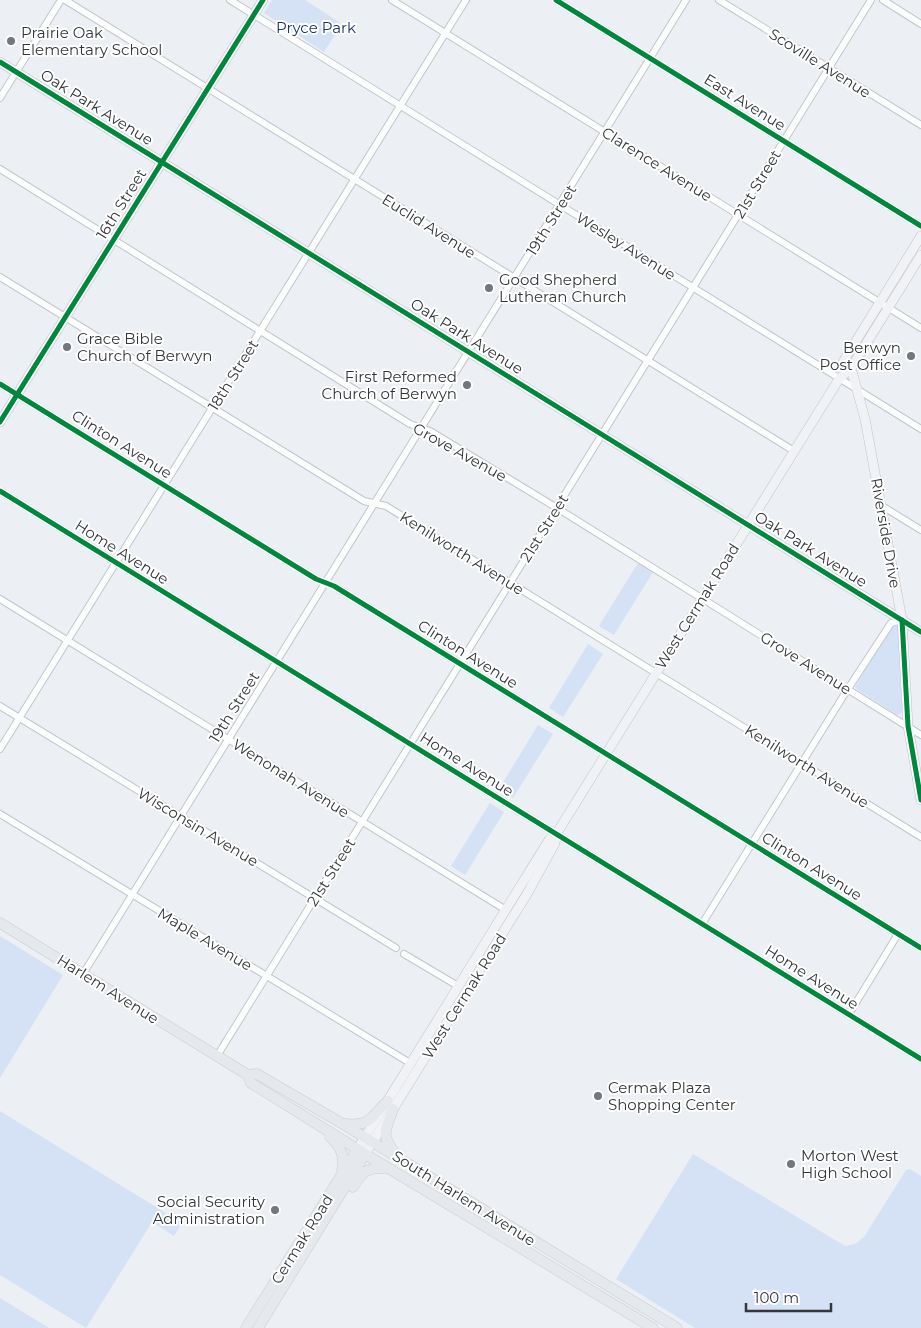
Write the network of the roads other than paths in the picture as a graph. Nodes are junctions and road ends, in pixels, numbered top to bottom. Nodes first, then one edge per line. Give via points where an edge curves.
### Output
1 (61, 0) edge
2 (65, 0) edge
3 (230, 0) edge
4 (263, 0) edge
5 (392, 0) edge
6 (466, 0) edge
7 (556, 0) edge
8 (686, 0) edge
9 (719, 0) edge
10 (871, 0) edge
11 (884, 0) edge
12 (254, 15) junction
13 (921, 24) edge
14 (446, 33) junction
15 (650, 58) junction
16 (0, 62) edge
17 (829, 68) junction
18 (16, 72) junction
19 (208, 88) junction
20 (0, 98) edge
21 (400, 106) junction
22 (921, 125) edge
23 (605, 132) junction
24 (783, 141) junction
25 (162, 162) junction
26 (0, 169) edge
27 (355, 179) junction
28 (560, 205) junction
29 (739, 215) junction
30 (921, 226) edge
31 (921, 236) edge
32 (114, 239) junction
33 (309, 253) junction
34 (921, 256) edge
35 (0, 277) edge
36 (515, 278) junction
37 (693, 288) junction
38 (880, 302) junction
39 (889, 308) junction
40 (65, 317) junction
41 (921, 328) edge
42 (260, 331) junction
43 (469, 352) junction
44 (648, 361) junction
45 (843, 362) junction
46 (851, 368) junction
47 (839, 379) junction
48 (0, 384) edge
49 (858, 390) junction
50 (17, 395) junction
51 (212, 408) junction
52 (0, 422) edge
53 (422, 428) junction
54 (921, 429) edge
55 (602, 434) junction
56 (794, 451) junction
57 (164, 485) junction
58 (0, 491) edge
59 (375, 504) junction
60 (882, 506) junction
61 (557, 508) junction
62 (748, 524) junction
63 (921, 530) edge
64 (116, 563) junction
65 (511, 582) junction
66 (326, 583) junction
67 (702, 598) junction
68 (0, 599) edge
69 (902, 620) junction
70 (921, 632) edge
71 (68, 641) junction
72 (277, 662) junction
73 (460, 664) junction
74 (656, 672) junction
75 (848, 689) junction
76 (0, 706) edge
77 (19, 718) junction
78 (908, 726) junction
79 (921, 735) edge
80 (228, 740) junction
81 (410, 744) junction
82 (0, 749) edge
83 (606, 754) junction
84 (802, 763) junction
85 (921, 800) edge
86 (0, 814) edge
87 (181, 817) junction
88 (362, 822) junction
89 (556, 834) junction
90 (921, 837) edge
91 (752, 844) junction
92 (132, 894) junction
93 (314, 898) junction
94 (506, 910) junction
95 (0, 923) edge
96 (702, 924) junction
97 (898, 934) junction
98 (396, 948) dead end
99 (921, 948) edge
100 (404, 954) dead end
101 (83, 974) junction
102 (266, 976) junction
103 (458, 986) junction
104 (848, 1014) junction
105 (217, 1056) junction
106 (921, 1059) edge
107 (410, 1064) junction
108 (248, 1075) junction
109 (391, 1105) junction
110 (343, 1124) junction
111 (321, 1128) junction
112 (369, 1140) junction
113 (361, 1152) junction
114 (399, 1158) junction
115 (387, 1168) junction
116 (338, 1180) junction
117 (341, 1193) junction
118 (247, 1328) edge
119 (258, 1328) edge
120 (653, 1328) edge
121 (676, 1328) edge

1 - 18 street
2 - 19 street, Euclid Avenue
3 - 12 street, Wesley Avenue
4 - 12 street, 16th Street
5 - 14 street, Clarence Avenue
6 - 14 street, 18th Street
7 - 15 street, East Avenue
8 - 15 street, 19th Street
9 - 17 street, Scoville Avenue
10 - 17 street, 21st Street
11 - 13 street
12 - 19 street, 16th Street
12 - 21 street, Wesley Avenue
14 - 21 street, 18th Street
14 - 23 street, Clarence Avenue
15 - 23 street, 19th Street
15 - 24 street, East Avenue
16 - 18 street, Oak Park Avenue
17 - 22 street, Scoville Avenue
17 - 24 street, 21st Street
18 - 20 street
18 - 25 street, Oak Park Avenue
19 - 25 street, 16th Street
19 - 27 street, Euclid Avenue
21 - 27 street, 18th Street
21 - 28 street, Wesley Avenue
23 - 28 street, 19th Street
23 - 29 street, Clarence Avenue
24 - 29 street, 21st Street
24 - 30 street, East Avenue
25 - 32 street, 16th Street
25 - 33 street, Oak Park Avenue
26 - 32 street, Grove Avenue
27 - 33 street, 18th Street
27 - 36 street, Euclid Avenue
28 - 36 street, 19th Street
28 - 37 street, Wesley Avenue
29 - 37 street, 21st Street
29 - 38 street, Clarence Avenue
31 - 38 street, West Cermak Road
32 - 40 street, 16th Street
32 - 42 street, Grove Avenue
33 - 42 street, 18th Street
33 - 43 street, Oak Park Avenue
34 - 39 street, West Cermak Road
35 - 40 street, Kenilworth Avenue
36 - 43 street, 19th Street
36 - 44 street, Euclid Avenue
37 - 44 street, 21st Street
37 - 47 street, Wesley Avenue
38 - 39 street, Clarence Avenue
38 - 45 street, West Cermak Road
39 - 41 street, Clarence Avenue
39 - 46 street, West Cermak Road
40 - 50 street, 16th Street
40 - 51 street, Kenilworth Avenue
42 - 51 street, 18th Street
42 - 53 street, Grove Avenue via 410,424
43 - 53 street, 19th Street
43 - 55 street, Oak Park Avenue
44 - 55 street, 21st Street
44 - 56 street, Euclid Avenue
45 - 46 street
45 - 47 street, West Cermak Road
46 - 47 street, West Cermak Road
46 - 49 street, Riverside Drive
47 - 49 street, Wesley Avenue
47 - 56 street, West Cermak Road
48 - 50 street, Clinton Avenue
49 - 54 street, Wesley Avenue
49 - 60 street, Riverside Drive
50 - 52 street, 16th Street
50 - 57 street, Clinton Avenue
51 - 57 street, 18th Street
51 - 59 street, Kenilworth Avenue via 364,501
53 - 59 street, 19th Street
53 - 61 street, Grove Avenue
55 - 61 street, 21st Street
55 - 62 street, Oak Park Avenue
56 - 62 street, West Cermak Road
57 - 64 street, 18th Street
57 - 66 street, Clinton Avenue
58 - 64 street, Home Avenue
59 - 65 street, Kenilworth Avenue via 386,506
59 - 66 street, 19th Street
60 - 63 street
60 - 69 street, Riverside Drive
61 - 65 street, 21st Street
61 - 67 street, Grove Avenue
62 - 67 street, West Cermak Road
62 - 69 street, Oak Park Avenue
64 - 71 street, 18th Street
64 - 72 street, Home Avenue
65 - 73 street, 21st Street
65 - 74 street, Kenilworth Avenue
66 - 72 street, 19th Street
66 - 73 street, Clinton Avenue
67 - 74 street, West Cermak Road
67 - 75 street, Grove Avenue
68 - 71 street, Wenonah Avenue
69 - 70 street, Oak Park Avenue
69 - 75 street via 891,623
69 - 78 street, Riverside Drive
71 - 77 street, 18th Street
71 - 80 street, Wenonah Avenue
72 - 80 street, 19th Street
72 - 81 street, Home Avenue
73 - 81 street, 21st Street
73 - 83 street, Clinton Avenue
74 - 83 street, West Cermak Road
74 - 84 street, Kenilworth Avenue
75 - 78 street, Grove Avenue
75 - 84 street
76 - 77 street, Wisconsin Avenue
77 - 82 street, 18th Street
77 - 87 street, Wisconsin Avenue
78 - 79 street, Grove Avenue
78 - 85 street, Riverside Drive
80 - 87 street, 19th Street
80 - 88 street, Wenonah Avenue
81 - 88 street, 21st Street
81 - 89 street, Home Avenue
83 - 89 street, West Cermak Road
83 - 91 street, Clinton Avenue
84 - 90 street, Kenilworth Avenue
84 - 91 street
86 - 92 street, Maple Avenue
87 - 92 street, 19th Street
87 - 93 street, Wisconsin Avenue
88 - 93 street, 21st Street
88 - 94 street, Wenonah Avenue
89 - 94 street, West Cermak Road via 549,840
89 - 96 street, Home Avenue
89 - 109 street, West Cermak Road via 555,843 527,894
91 - 96 street
91 - 97 street, Clinton Avenue
92 - 101 street, 19th Street
92 - 102 street, Maple Avenue
93 - 98 street, Wisconsin Avenue
93 - 102 street, 21st Street
94 - 103 street, West Cermak Road
95 - 101 main road, Harlem Avenue
96 - 104 street, Home Avenue
97 - 99 street, Clinton Avenue
97 - 104 street
100 - 103 street
101 - 105 main road, Harlem Avenue
102 - 105 street, 21st Street
102 - 107 street, Maple Avenue
103 - 107 street, West Cermak Road
104 - 106 street, Home Avenue
105 - 108 main road, South Harlem Avenue
107 - 109 street, West Cermak Road
108 - 110 main road, South Harlem Avenue via 257,1074
108 - 111 main road, South Harlem Avenue via 251,1083
109 - 110 main road via 377,1110 364,1124
109 - 112 street, West Cermak Road
109 - 114 main road via 385,1139
110 - 112 main road, South Harlem Avenue
111 - 113 main road, South Harlem Avenue
111 - 116 main road via 344,1155
112 - 113 street, West Cermak Road
112 - 114 main road, South Harlem Avenue
113 - 115 main road, South Harlem Avenue
113 - 116 main road, Cermak Road
113 - 117 main road, Cermak Road
114 - 121 main road, South Harlem Avenue
115 - 117 main road via 370,1168 363,1172 351,1190
115 - 120 main road, South Harlem Avenue
116 - 118 main road, Cermak Road
117 - 119 main road, Cermak Road

